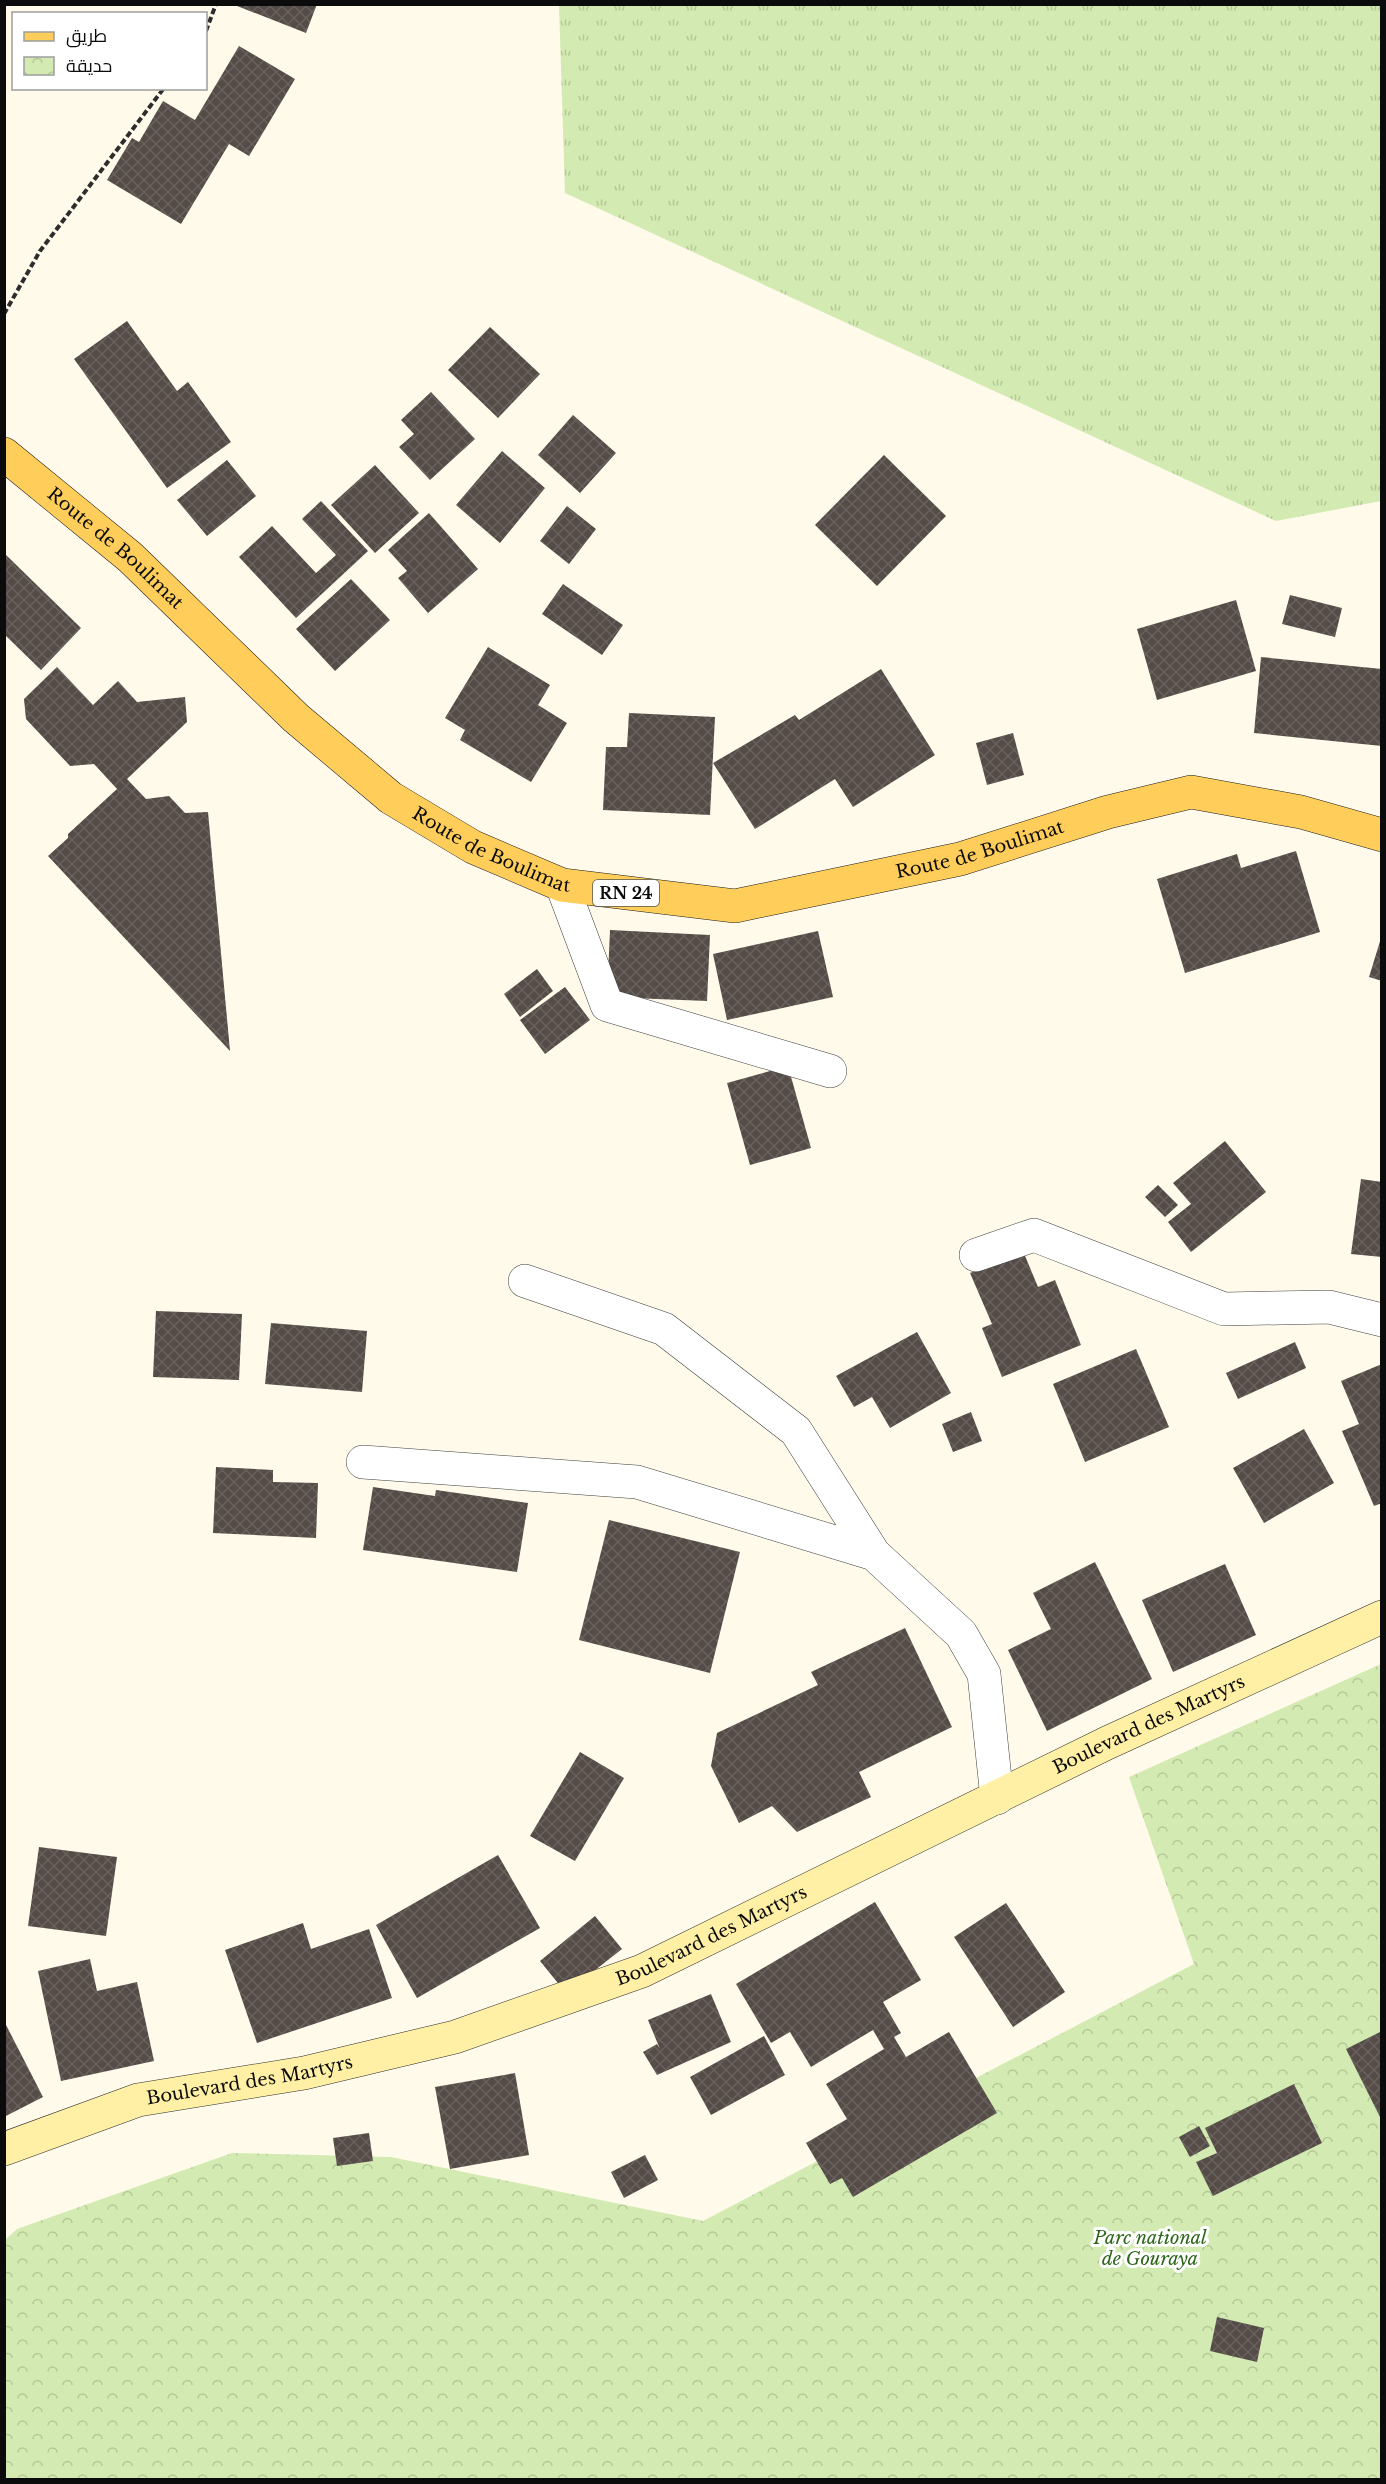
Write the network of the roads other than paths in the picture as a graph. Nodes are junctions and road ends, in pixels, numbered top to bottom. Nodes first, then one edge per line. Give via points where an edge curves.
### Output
1 (4, 454) edge
2 (1382, 835) edge
3 (562, 885) junction
4 (830, 1071) dead end
5 (976, 1255) dead end
6 (525, 1281) dead end
7 (1382, 1320) edge
8 (363, 1462) dead end
9 (874, 1554) junction
10 (1382, 1617) edge
11 (997, 1798) junction
12 (4, 2149) edge

1 - 3 main road, Route de Boulimat / RN 24 via 130,557 296,718 391,798 473,847
2 - 3 main road, Route de Boulimat / RN 24 via 1301,812 1191,792 1108,812 960,859 735,906
3 - 4 street via 607,1005
5 - 7 street via 1034,1235 1224,1309 1329,1308
6 - 9 street via 664,1329 796,1431
8 - 9 street via 637,1482
9 - 11 street via 961,1634 984,1674
10 - 11 main road, Boulevard des Martyrs
11 - 12 main road, Boulevard des Martyrs via 642,1971 455,2037 304,2073 138,2100

